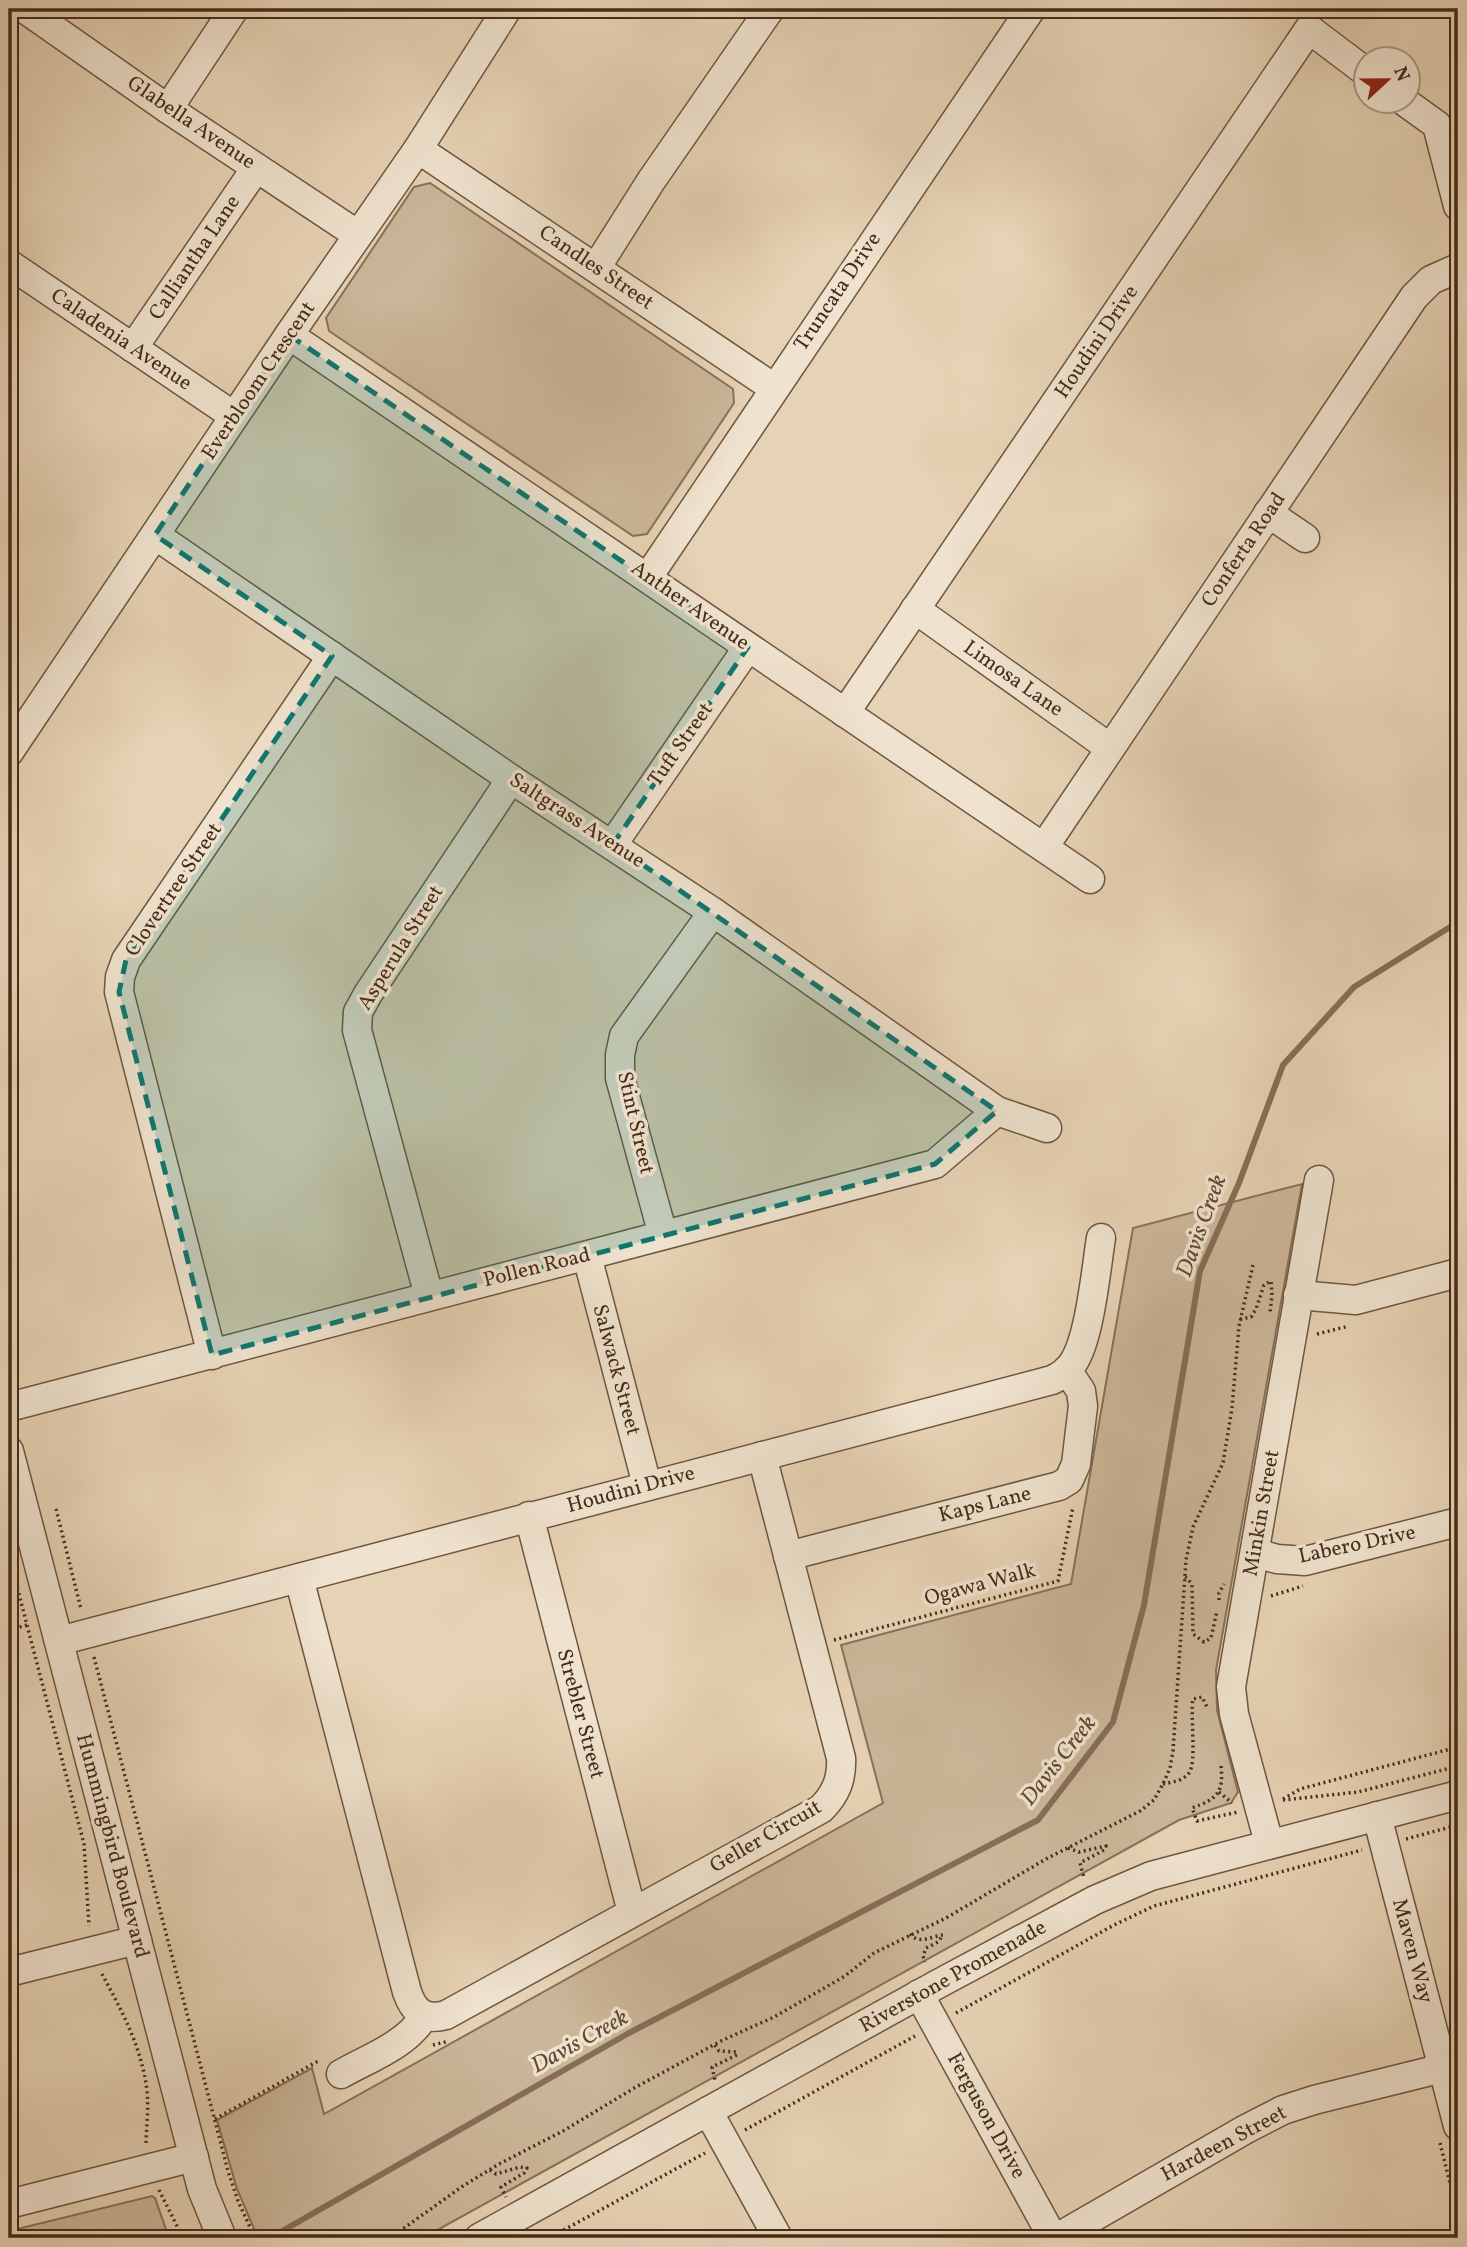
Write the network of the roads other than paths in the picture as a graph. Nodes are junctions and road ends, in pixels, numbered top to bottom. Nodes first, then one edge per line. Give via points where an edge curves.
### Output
1 (25, 9) edge
2 (507, 9) edge
3 (770, 9) edge
4 (1031, 9) edge
5 (231, 10) edge
6 (1352, 61) edge
7 (168, 109) junction
8 (1422, 114) edge
9 (418, 149) junction
10 (256, 168) junction
11 (1458, 206) edge
12 (358, 235) junction
13 (9, 264) edge
14 (596, 268) junction
15 (1458, 268) edge
16 (289, 335) junction
17 (133, 348) junction
18 (774, 388) junction
19 (234, 416) junction
20 (1268, 513) junction
21 (155, 535) junction
22 (1305, 538) dead end
23 (648, 577) junction
24 (915, 609) junction
25 (748, 647) junction
26 (332, 656) junction
27 (845, 713) junction
28 (1111, 748) junction
29 (9, 752) edge
30 (511, 779) junction
31 (613, 844) junction
32 (1044, 847) junction
33 (1090, 878) dead end
34 (713, 912) junction
35 (997, 1111) junction
36 (1047, 1128) dead end
37 (1319, 1180) dead end
38 (663, 1235) junction
39 (1101, 1238) dead end
40 (587, 1255) junction
41 (1458, 1273) edge
42 (1298, 1295) junction
43 (429, 1296) junction
44 (212, 1355) junction
45 (1068, 1370) junction
46 (9, 1407) edge
47 (9, 1451) edge
48 (762, 1456) junction
49 (647, 1485) junction
50 (529, 1516) junction
51 (1458, 1522) edge
52 (1256, 1553) junction
53 (788, 1556) junction
54 (299, 1578) junction
55 (59, 1641) junction
56 (1458, 1795) edge
57 (1377, 1816) junction
58 (1269, 1843) junction
59 (632, 1912) junction
60 (137, 1940) junction
61 (9, 1972) edge
62 (928, 1989) junction
63 (424, 2016) junction
64 (1443, 2068) junction
65 (341, 2074) dead end
66 (708, 2111) junction
67 (1458, 2126) edge
68 (194, 2157) junction
69 (9, 2204) edge
70 (493, 2235) edge
71 (222, 2238) edge
72 (778, 2238) edge
73 (1055, 2238) edge

1 - 7 street, Glabella Avenue
2 - 9 street, Everbloom Crescent
3 - 14 street
4 - 18 street, Truncata Drive
5 - 7 street
6 - 24 street, Houdini Drive via 1309,29
7 - 10 street, Glabella Avenue
8 - 11 street via 1437,125
9 - 12 street, Everbloom Crescent
9 - 14 street, Candles Street
10 - 12 street, Glabella Avenue
10 - 17 street, Calliantha Lane
12 - 16 street, Everbloom Crescent
13 - 17 street, Caladenia Avenue
14 - 18 street, Candles Street
15 - 20 street, Conferta Road via 1430,280 1414,297
16 - 19 street, Everbloom Crescent
16 - 23 street, Anther Avenue
17 - 19 street, Caladenia Avenue
18 - 23 street, Truncata Drive
19 - 21 street, Everbloom Crescent
20 - 22 street
20 - 28 street, Conferta Road
21 - 26 street, Saltgrass Avenue
21 - 29 street, Everbloom Crescent
23 - 25 street, Anther Avenue
24 - 27 street, Houdini Drive
24 - 28 street, Limosa Lane
25 - 27 street, Anther Avenue
25 - 31 street, Tuft Street
26 - 30 street, Saltgrass Avenue
26 - 44 street, Clovertree Street via 126,960 120,977 119,992
27 - 32 street, Anther Avenue
28 - 32 street, Conferta Road
30 - 31 street, Saltgrass Avenue
30 - 43 street, Asperula Street via 358,1012 357,1030
31 - 34 street, Saltgrass Avenue
32 - 33 street, Anther Avenue
34 - 35 street, Saltgrass Avenue
34 - 38 street, Stint Street via 624,1036 620,1055 620,1078
35 - 36 street
35 - 38 street, Pollen Road via 935,1164
37 - 42 street, Minkin Street
38 - 40 street, Pollen Road
39 - 45 street via 1083,1342
40 - 43 street, Pollen Road
40 - 49 street, Salwack Street
41 - 42 street via 1356,1300
42 - 52 street, Minkin Street
43 - 44 street, Pollen Road
44 - 46 street, Pollen Road
45 - 48 street, Houdini Drive via 1052,1380
45 - 53 street, Kaps Lane via 1083,1406 1076,1464 1069,1480
47 - 55 street, Hummingbird Boulevard
48 - 49 street, Houdini Drive
48 - 53 street, Geller Circuit
49 - 50 street, Houdini Drive
50 - 54 street, Houdini Drive
50 - 59 street, Strebler Street
51 - 52 street, Labero Drive via 1305,1561
52 - 58 street, Minkin Street via 1231,1694
53 - 59 street, Geller Circuit via 841,1758 838,1787 821,1809
54 - 55 street, Houdini Drive
54 - 63 street via 407,1992 413,2007
55 - 60 street, Hummingbird Boulevard
56 - 57 street, Riverstone Promenade
57 - 58 street, Riverstone Promenade
57 - 64 street, Maven Way
58 - 62 street, Riverstone Promenade via 1151,1876 1095,1900
59 - 63 street, Geller Circuit via 453,2013
60 - 61 street
60 - 68 street, Hummingbird Boulevard
62 - 66 street, Riverstone Promenade
62 - 73 street, Ferguson Drive via 925,2030
63 - 65 street via 404,2039
64 - 67 street, Maven Way
64 - 73 street, Hardeen Street via 1283,2110
66 - 70 street, Riverstone Promenade
66 - 72 street
68 - 69 street
68 - 71 street, Hummingbird Boulevard

